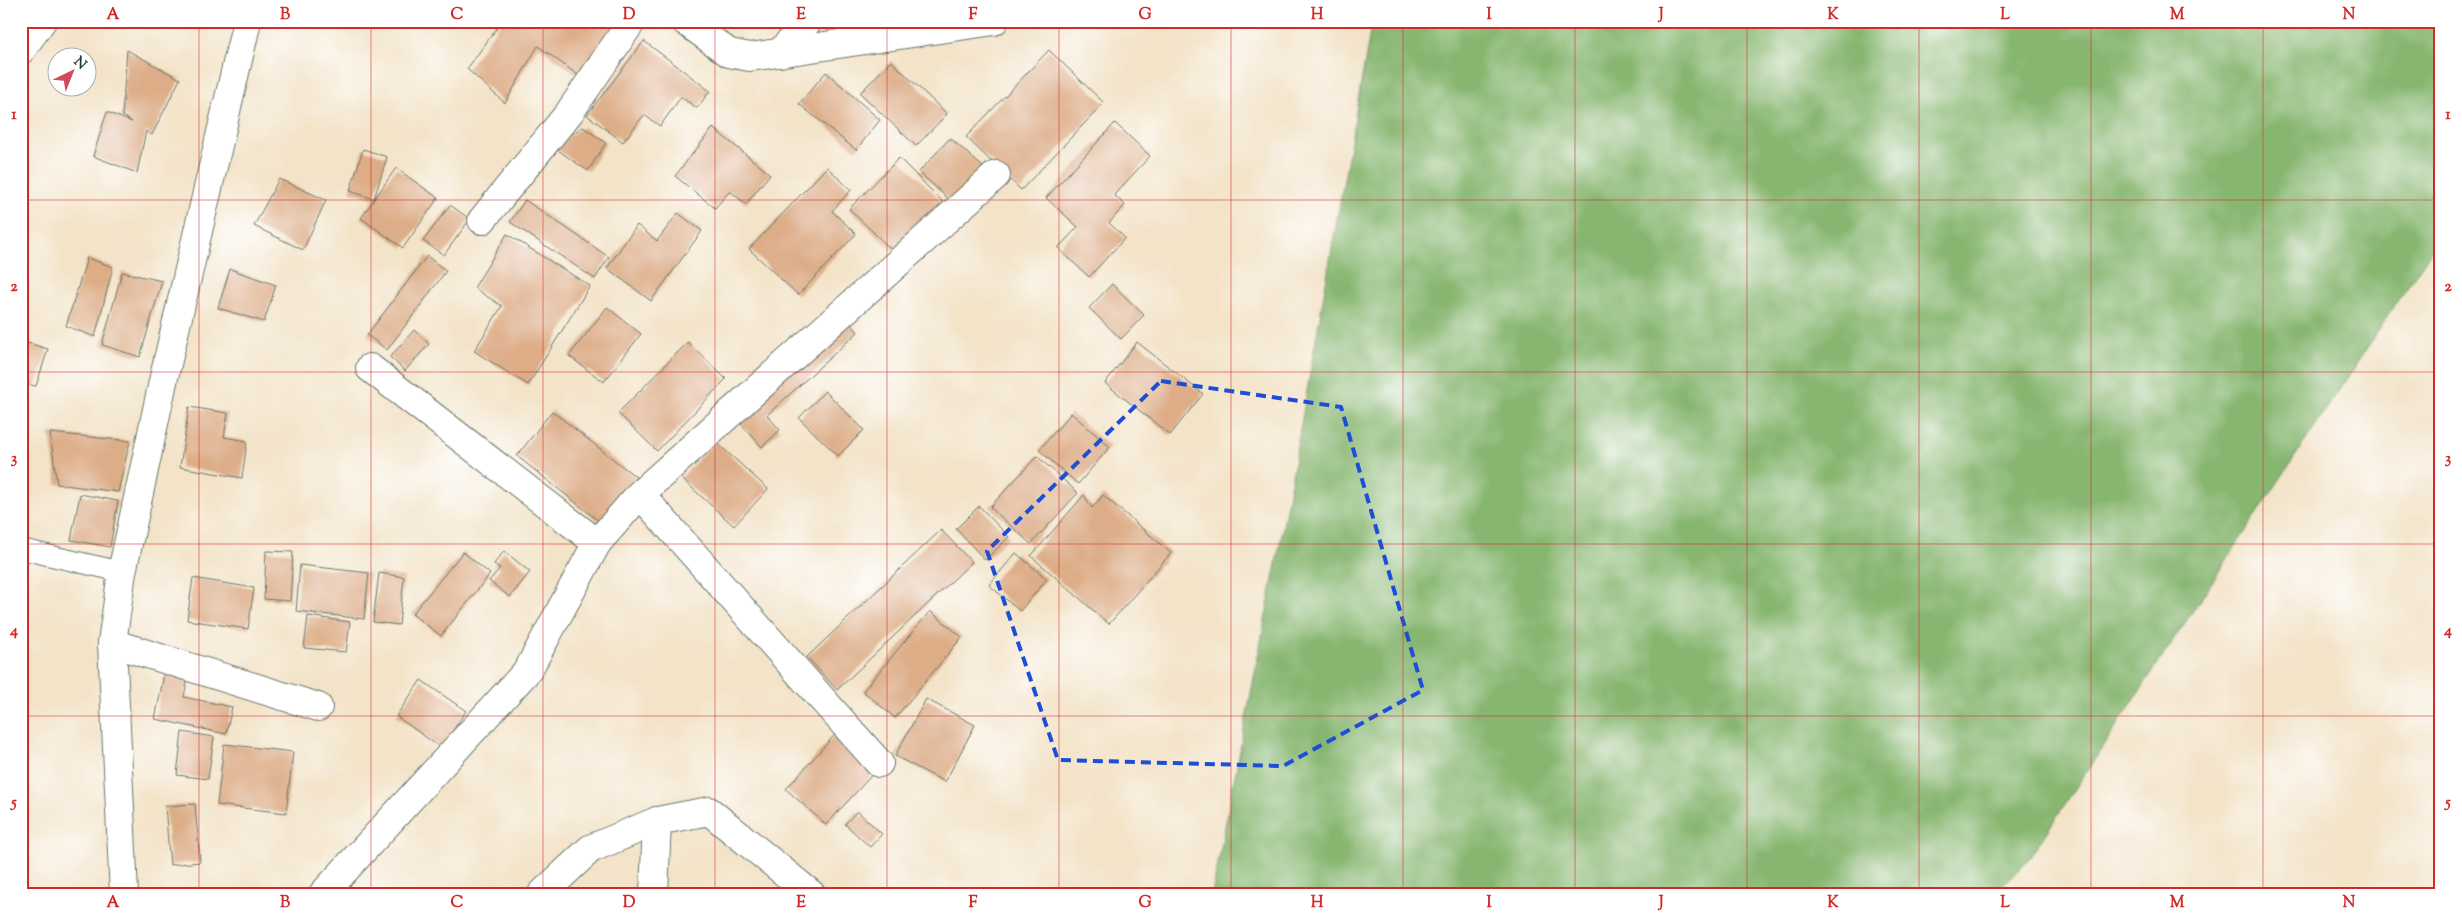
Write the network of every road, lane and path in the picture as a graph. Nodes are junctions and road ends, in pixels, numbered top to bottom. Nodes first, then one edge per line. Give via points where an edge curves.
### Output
1 (42, 21) edge
2 (247, 21) edge
3 (632, 21) edge
4 (685, 21) edge
5 (808, 21) edge
6 (994, 21) edge
7 (21, 50) edge
8 (780, 53) junction
9 (996, 175) dead end
10 (482, 220) dead end
11 (370, 368) dead end
12 (640, 494) junction
13 (597, 543) junction
14 (21, 549) edge
15 (122, 572) junction
16 (112, 643) junction
17 (318, 707) dead end
18 (879, 763) dead end
19 (657, 821) junction
20 (124, 894) edge
21 (323, 894) edge
22 (542, 894) edge
23 (654, 894) edge
24 (811, 894) edge

1 - 7 street
2 - 15 street
3 - 10 street via 569,114
4 - 8 street via 729,53 750,57
5 - 8 street
6 - 8 street
9 - 12 street
11 - 13 street
12 - 13 street
12 - 18 street
13 - 21 street via 528,670
14 - 15 lane
15 - 16 street
16 - 17 street
16 - 20 street
19 - 22 street via 590,849
19 - 23 street
19 - 24 street via 709,811

